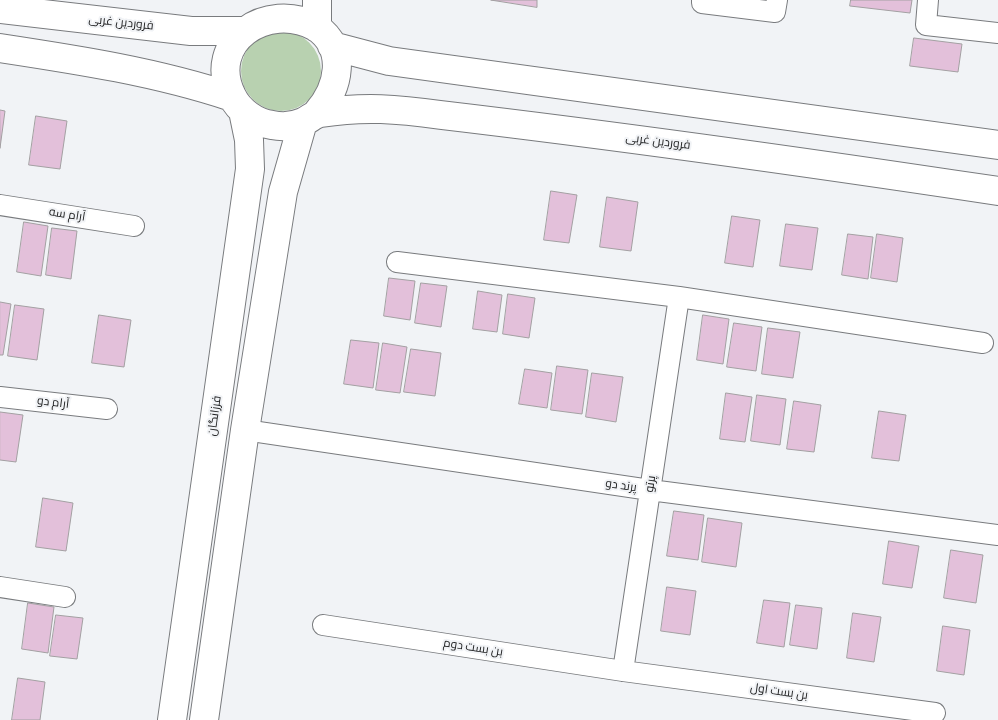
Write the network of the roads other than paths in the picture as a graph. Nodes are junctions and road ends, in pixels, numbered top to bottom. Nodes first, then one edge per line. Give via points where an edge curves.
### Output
1 (317, 0) edge
2 (702, 0) edge
3 (777, 0) edge
4 (928, 0) edge
5 (268, 8) edge
6 (0, 9) edge
7 (242, 31) junction
8 (998, 33) edge
9 (325, 37) junction
10 (0, 48) edge
11 (238, 104) junction
12 (310, 117) junction
13 (998, 145) edge
14 (998, 191) edge
15 (0, 205) edge
16 (134, 226) dead end
17 (397, 262) dead end
18 (679, 297) junction
19 (983, 343) dead end
20 (0, 397) edge
21 (107, 409) dead end
22 (245, 430) junction
23 (650, 490) junction
24 (998, 535) edge
25 (0, 587) edge
26 (66, 596) dead end
27 (323, 625) dead end
28 (624, 671) junction
29 (935, 713) dead end
30 (172, 720) edge
31 (204, 720) edge

1 - 9 main road
2 - 3 street via 702,3 775,12
4 - 8 street via 926,24
5 - 7 main road
5 - 9 main road via 302,18
6 - 7 main road, فروردین غربی via 190,31
7 - 11 main road via 231,46 226,63 226,80
9 - 12 main road via 337,64 336,82 329,99
9 - 13 main road via 390,60
10 - 11 main road via 104,63 202,87
11 - 12 main road via 256,120 272,125 288,126
11 - 30 main road, فرزانگان via 249,140 250,169
12 - 14 main road, فروردین غربی via 382,107 668,143
12 - 22 main road via 283,192
15 - 16 street, آرام سه
17 - 18 street
18 - 19 street
18 - 23 street, پرتو
20 - 21 street, آرام دو
22 - 23 street, پرند دو
22 - 31 main road
23 - 24 street, پرند دو
23 - 28 street, پرتو
25 - 26 street
27 - 28 street, بن بست دوم
28 - 29 street, بن بست اول

